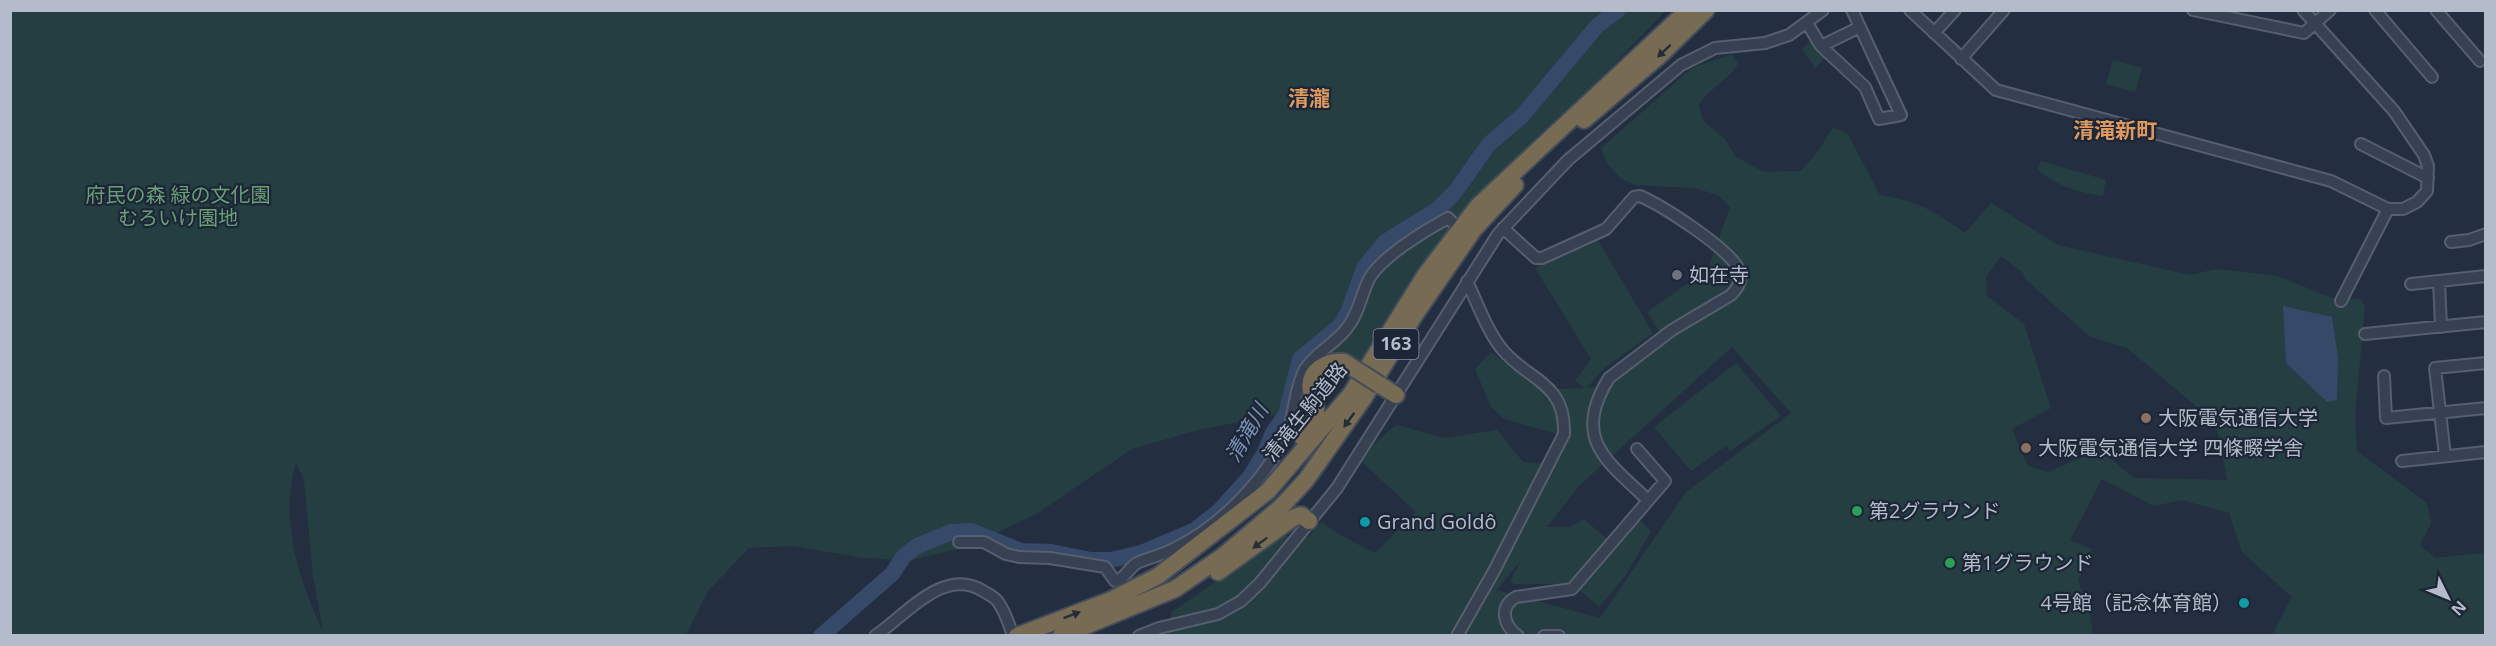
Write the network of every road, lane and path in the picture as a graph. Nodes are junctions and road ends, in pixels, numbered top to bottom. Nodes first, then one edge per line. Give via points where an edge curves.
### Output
1 (1688, 10) edge
2 (1706, 10) edge
3 (1823, 10) edge
4 (1852, 10) edge
5 (1955, 10) edge
6 (2004, 10) edge
7 (2193, 10) edge
8 (2241, 10) edge
9 (2303, 10) edge
10 (2330, 10) edge
11 (2375, 10) edge
12 (2436, 10) edge
13 (1917, 13) edge
14 (2250, 22) junction
15 (1808, 23) junction
16 (2314, 24) junction
17 (1860, 27) junction
18 (1934, 33) junction
19 (1821, 46) junction
20 (1961, 59) junction
21 (2480, 61) dead end
22 (2432, 77) dead end
23 (1602, 89) junction
24 (2361, 144) dead end
25 (2428, 178) junction
26 (2388, 209) junction
27 (1452, 222) junction
28 (1503, 228) junction
29 (2486, 234) edge
30 (2451, 242) dead end
31 (2486, 276) edge
32 (1467, 281) junction
33 (2439, 281) junction
34 (2411, 284) dead end
35 (2341, 300) dead end
36 (2486, 322) edge
37 (2441, 327) junction
38 (2365, 334) dead end
39 (2486, 363) edge
40 (2384, 376) dead end
41 (1396, 394) junction
42 (1337, 397) junction
43 (1316, 401) junction
44 (2486, 408) edge
45 (2440, 413) junction
46 (1300, 444) junction
47 (1637, 449) dead end
48 (2486, 452) edge
49 (2445, 456) junction
50 (2402, 461) dead end
51 (1648, 500) junction
52 (1237, 517) junction
53 (1309, 521) junction
54 (959, 542) dead end
55 (1125, 609) junction
56 (875, 636) edge
57 (1015, 636) edge
58 (1061, 636) edge
59 (1139, 636) edge
60 (1457, 636) edge
61 (1518, 636) edge
62 (1544, 636) edge
63 (1558, 636) edge

1 - 23 highway, 清滝生駒道路 / 163
2 -> 55 highway, 清滝生駒道路 / 163 via 1560,141 1474,229 1414,316 1364,399 1281,507 1223,556 1175,589
3 - 15 street
4 - 17 street
5 - 18 street
6 - 20 street
7 - 14 street
8 - 14 street
9 - 16 street
10 - 16 street
11 - 22 street
12 - 21 street
13 - 18 street
14 - 16 street via 2304,33
15 - 19 street
15 - 28 street via 1765,43 1715,48 1682,65 1568,160
16 - 25 street via 2394,111 2424,154
17 - 19 street
17 - 19 street via 1901,115 1879,119 1865,87
18 - 20 street
20 - 26 street via 1996,90 2331,181
23 - 27 highway via 1559,115
23 - 52 highway, 清滝生駒道路 / 163 via 1478,206 1426,274 1351,394 1268,491
24 - 25 street
25 - 26 street via 2427,190 2417,202 2403,209
26 - 35 street
27 - 42 highway
27 - 54 street via 1448,218 1417,236 1375,271 1349,327 1304,371 1288,429 1272,460 1201,534 1136,563 1115,581 1105,567 1019,557 984,543
28 - 32 street
28 - 51 street via 1536,258 1542,258 1606,229 1634,197 1640,196 1688,223 1739,269 1738,288 1731,295 1672,330 1609,378 1603,388 1592,424 1594,435 1606,461
29 - 30 street
31 - 33 street
32 - 41 street
32 - 60 street via 1502,349 1555,394 1565,427 1532,498
33 - 34 street
33 - 37 street
36 - 37 street
37 - 38 street
39 - 45 street via 2436,368
40 - 45 street via 2385,418
41 - 43 highway, bridge via 1344,362 1329,363 1317,370 1311,383
41 - 53 street via 1337,488
42 - 43 highway via 1327,403
42 - 46 highway
43 - 46 highway via 1315,419
44 - 45 street
45 - 49 street
46 - 52 highway
47 - 51 street via 1665,481
48 - 49 street
49 - 50 street
51 - 61 street via 1572,589 1509,601 1504,618
57 -> 52 highway, 清滝生駒道路 / 163 via 1111,600 1158,576
53 -> 55 highway, 163 via 1301,516 1293,518 1180,596
53 - 59 street via 1241,601 1218,614
55 - 58 highway, 清滝生駒道路 / 163
56 - 57 street via 916,604 944,587 962,583 997,599
62 - 63 street

